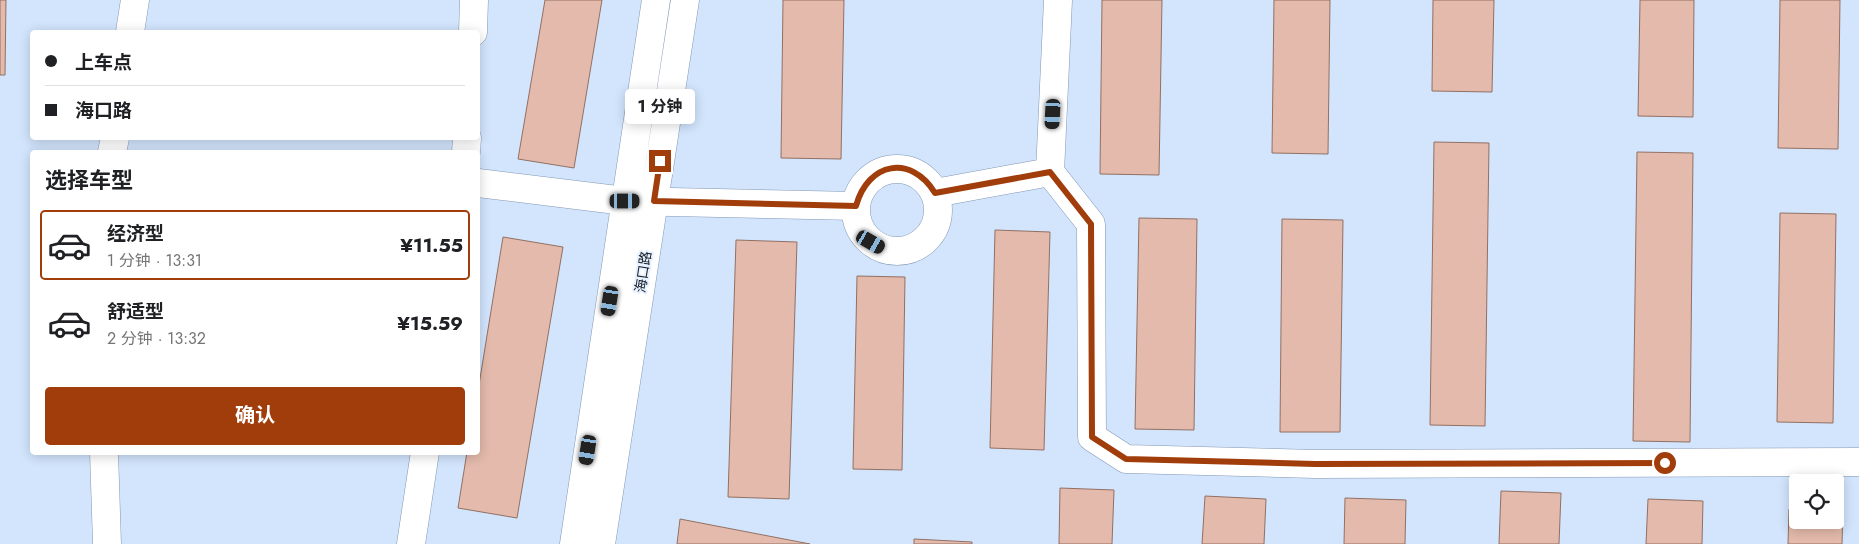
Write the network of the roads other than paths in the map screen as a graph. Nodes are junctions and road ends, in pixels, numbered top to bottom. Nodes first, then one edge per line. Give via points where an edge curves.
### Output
1 (135, 0) edge
2 (474, 0) edge
3 (656, 0) edge
4 (685, 0) edge
5 (1058, 0) edge
6 (130, 30) edge
7 (473, 30) edge
8 (1050, 172) junction
9 (480, 183) edge
10 (935, 193) junction
11 (625, 201) junction
12 (654, 201) junction
13 (856, 206) junction
14 (104, 455) edge
15 (425, 455) edge
16 (1859, 462) edge
17 (107, 544) edge
18 (412, 544) edge
19 (574, 544) edge
20 (601, 544) edge

1 - 6 street
2 - 7 street
3 - 11 street, 海口路
4 - 12 street, 海口路
5 - 8 street
8 - 10 street
8 - 16 street via 1091,224 1092,437 1126,459 1315,464
9 - 11 street
10 - 13 street via 917,173 891,169 867,181 859,192
10 - 13 street via 939,207 932,233 910,250 896,252 871,242 856,219
11 - 12 street
11 - 19 street, 海口路
12 - 13 street
12 - 20 street, 海口路
14 - 17 street
15 - 18 street

